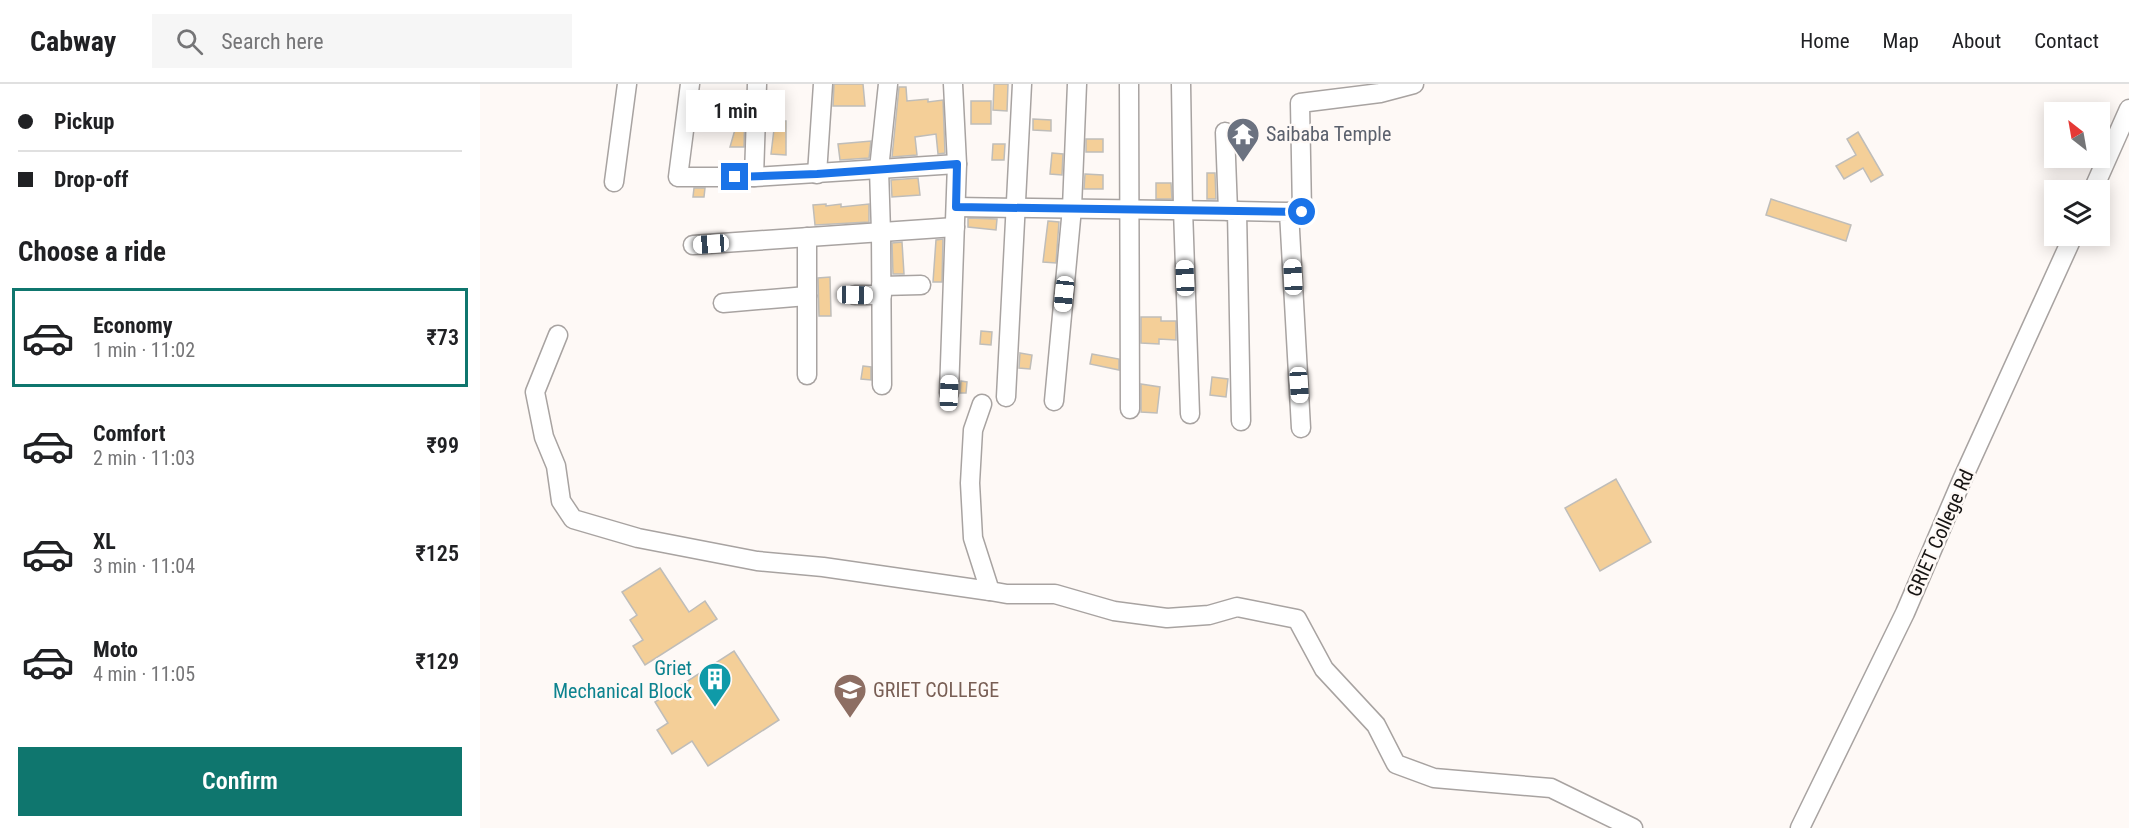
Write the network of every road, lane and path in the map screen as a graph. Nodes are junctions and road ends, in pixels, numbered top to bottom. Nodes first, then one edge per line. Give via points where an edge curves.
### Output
1 (627, 84) edge
2 (690, 84) edge
3 (757, 84) edge
4 (823, 84) edge
5 (888, 84) edge
6 (953, 84) edge
7 (1022, 84) edge
8 (1077, 84) edge
9 (1129, 84) edge
10 (1181, 84) edge
11 (1414, 84) edge
12 (2129, 109) edge
13 (1225, 132) dead end
14 (957, 164) junction
15 (879, 169) junction
16 (817, 174) junction
17 (754, 177) junction
18 (2097, 180) edge
19 (614, 182) dead end
20 (956, 207) junction
21 (1016, 207) junction
22 (1072, 208) junction
23 (1129, 209) junction
24 (1183, 209) junction
25 (1232, 211) junction
26 (1289, 212) junction
27 (955, 227) junction
28 (881, 232) junction
29 (807, 237) junction
30 (693, 245) dead end
31 (2068, 246) edge
32 (921, 285) dead end
33 (881, 291) junction
34 (855, 295) dead end
35 (807, 296) junction
36 (723, 303) dead end
37 (558, 335) dead end
38 (807, 375) dead end
39 (882, 385) dead end
40 (949, 393) dead end
41 (1006, 397) dead end
42 (1054, 401) dead end
43 (982, 404) dead end
44 (1130, 409) dead end
45 (1190, 414) dead end
46 (1241, 421) dead end
47 (1301, 428) dead end
48 (990, 591) junction
49 (1633, 828) edge
50 (1800, 828) edge

1 - 19 street
2 - 17 street via 678,177
3 - 17 street
4 - 16 street
5 - 15 street
6 - 14 street
7 - 21 street
8 - 22 street
9 - 23 street
10 - 24 street
11 - 26 street via 1380,93 1300,103 1302,212
12 - 18 street
13 - 25 street
14 - 15 street
14 - 20 street
15 - 16 street
15 - 28 street
16 - 17 street
20 - 21 street
20 - 27 street
21 - 22 street
21 - 41 street
22 - 23 street
22 - 42 street
23 - 24 street
23 - 44 street
24 - 25 street
24 - 45 street
25 - 26 street
25 - 46 street
26 - 47 street
27 - 28 street
27 - 40 street
28 - 29 street
28 - 33 street
29 - 30 street
29 - 35 street
31 - 50 street, GRIET College Rd via 1905,613
32 - 33 street
33 - 34 street
33 - 39 street
35 - 36 street
35 - 38 street
37 - 48 street via 535,392 544,437 556,466 561,501 573,519 638,538 757,561
43 - 48 street via 973,430 970,483 973,538
48 - 49 street via 1055,594 1114,611 1167,618 1209,615 1237,607 1297,619 1324,669 1376,725 1396,764 1434,778 1551,788

